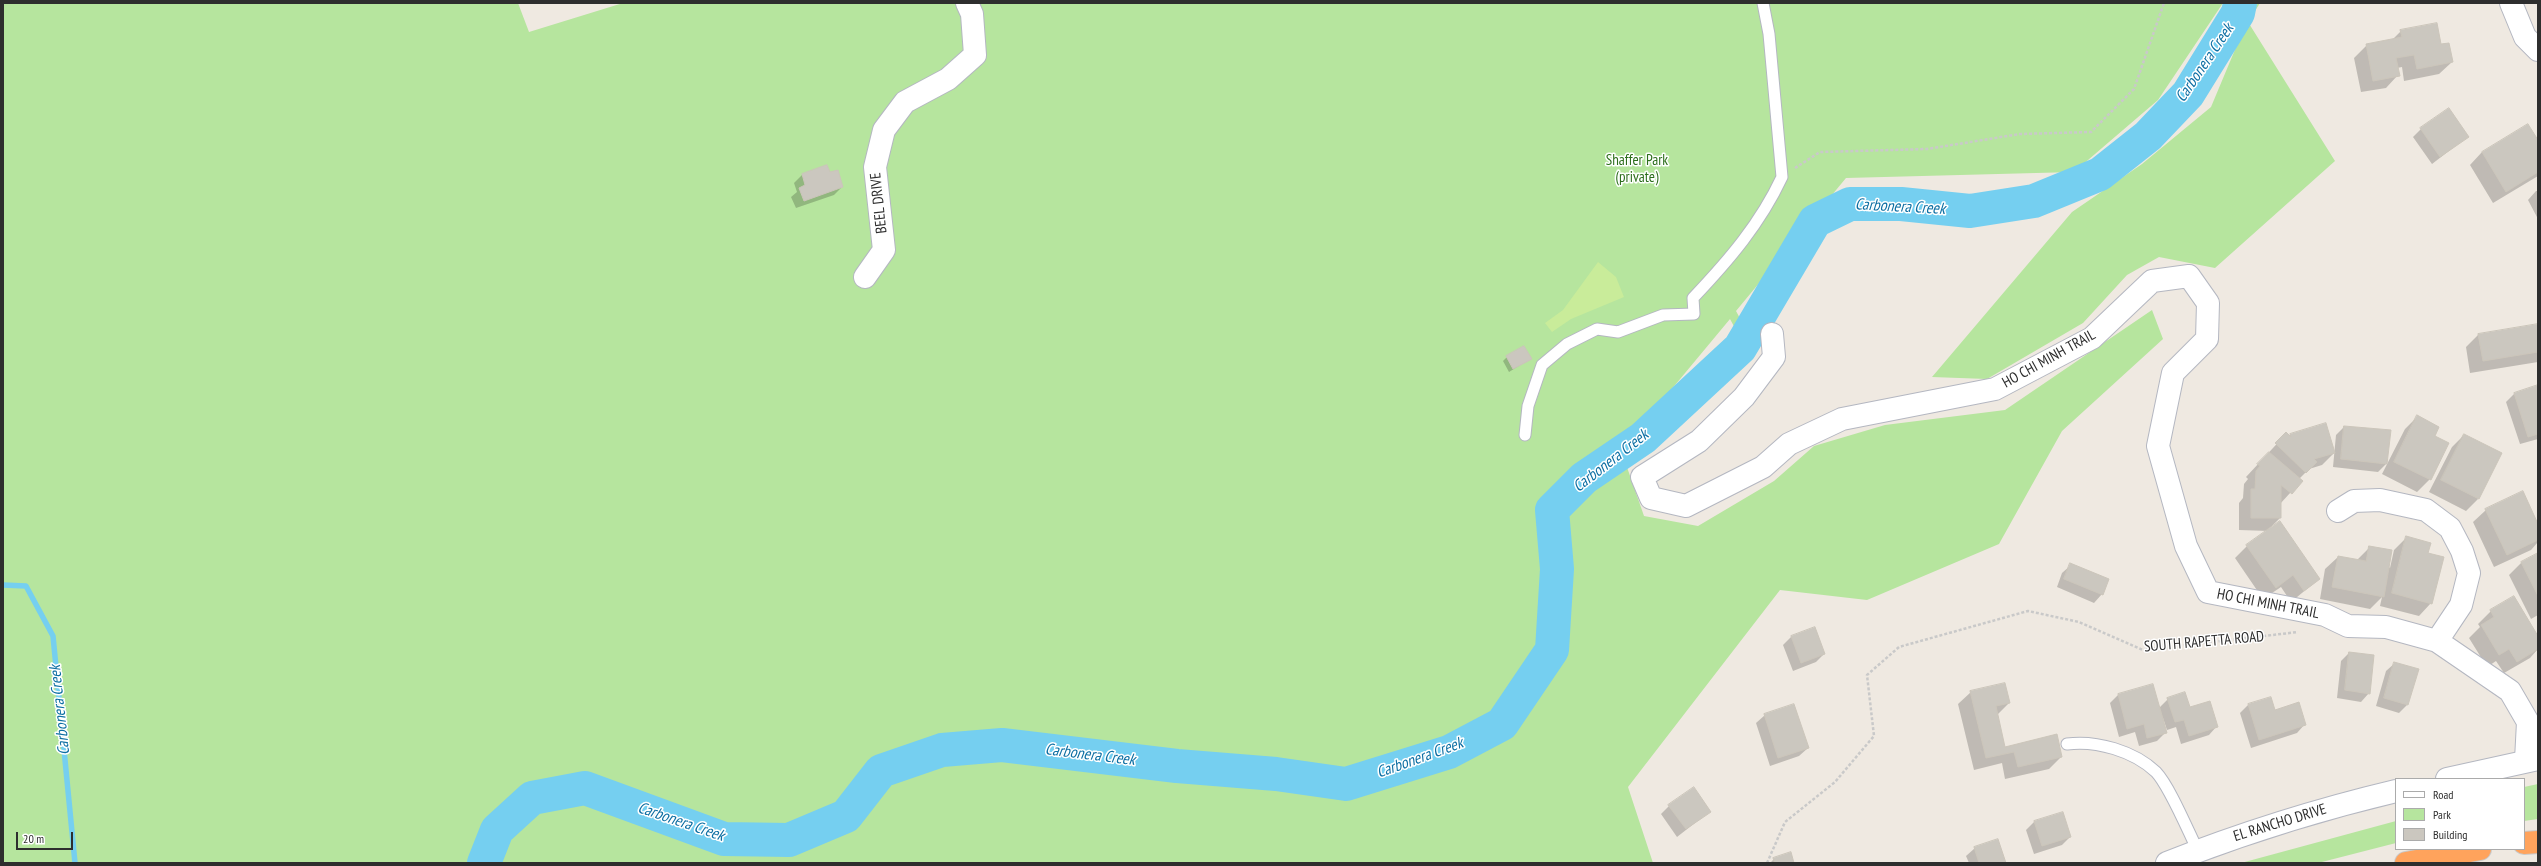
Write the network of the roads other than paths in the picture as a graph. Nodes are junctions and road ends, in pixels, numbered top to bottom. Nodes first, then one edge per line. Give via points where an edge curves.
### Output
1 (967, 3) edge
2 (1763, 3) edge
3 (2511, 3) edge
4 (2538, 50) edge
5 (865, 277) dead end
6 (1772, 334) dead end
7 (1525, 435) dead end
8 (2338, 510) dead end
9 (2437, 641) junction
10 (2067, 744) dead end
11 (2532, 759) edge
12 (2451, 778) edge
13 (2395, 791) edge
14 (2538, 842) edge
15 (2525, 843) edge
16 (2475, 850) edge
17 (2198, 851) junction
18 (2167, 863) edge
19 (2406, 863) edge

1 - 5 street, BEEL DRIVE via 972,14 975,55 948,79 905,102 884,130 875,167 884,250
2 - 7 lane via 1769,34 1782,177 1772,197 1736,252 1693,298 1694,314 1663,315 1618,332 1597,328 1567,344 1542,365 1528,406
3 - 4 street via 2525,37
6 - 9 street, HO CHI MINH TRAIL via 1774,357 1744,397 1699,441 1642,477 1651,498 1686,506 1763,467 1788,444 1842,419 1995,389 2092,338 2152,281 2189,276 2208,303 2207,339 2173,373 2158,446 2186,546 2208,592 2325,615 2348,626 2386,626
8 - 9 street via 2354,501 2386,501 2426,510 2450,528 2462,551 2469,573 2461,605
9 - 11 street via 2510,691 2528,722
10 - 17 lane via 2082,742 2108,747 2136,757 2156,772
11 - 12 street
13 - 17 street, EL RANCHO DRIVE via 2317,810
14 - 15 highway
16 - 19 highway
17 - 18 street, EL RANCHO DRIVE

